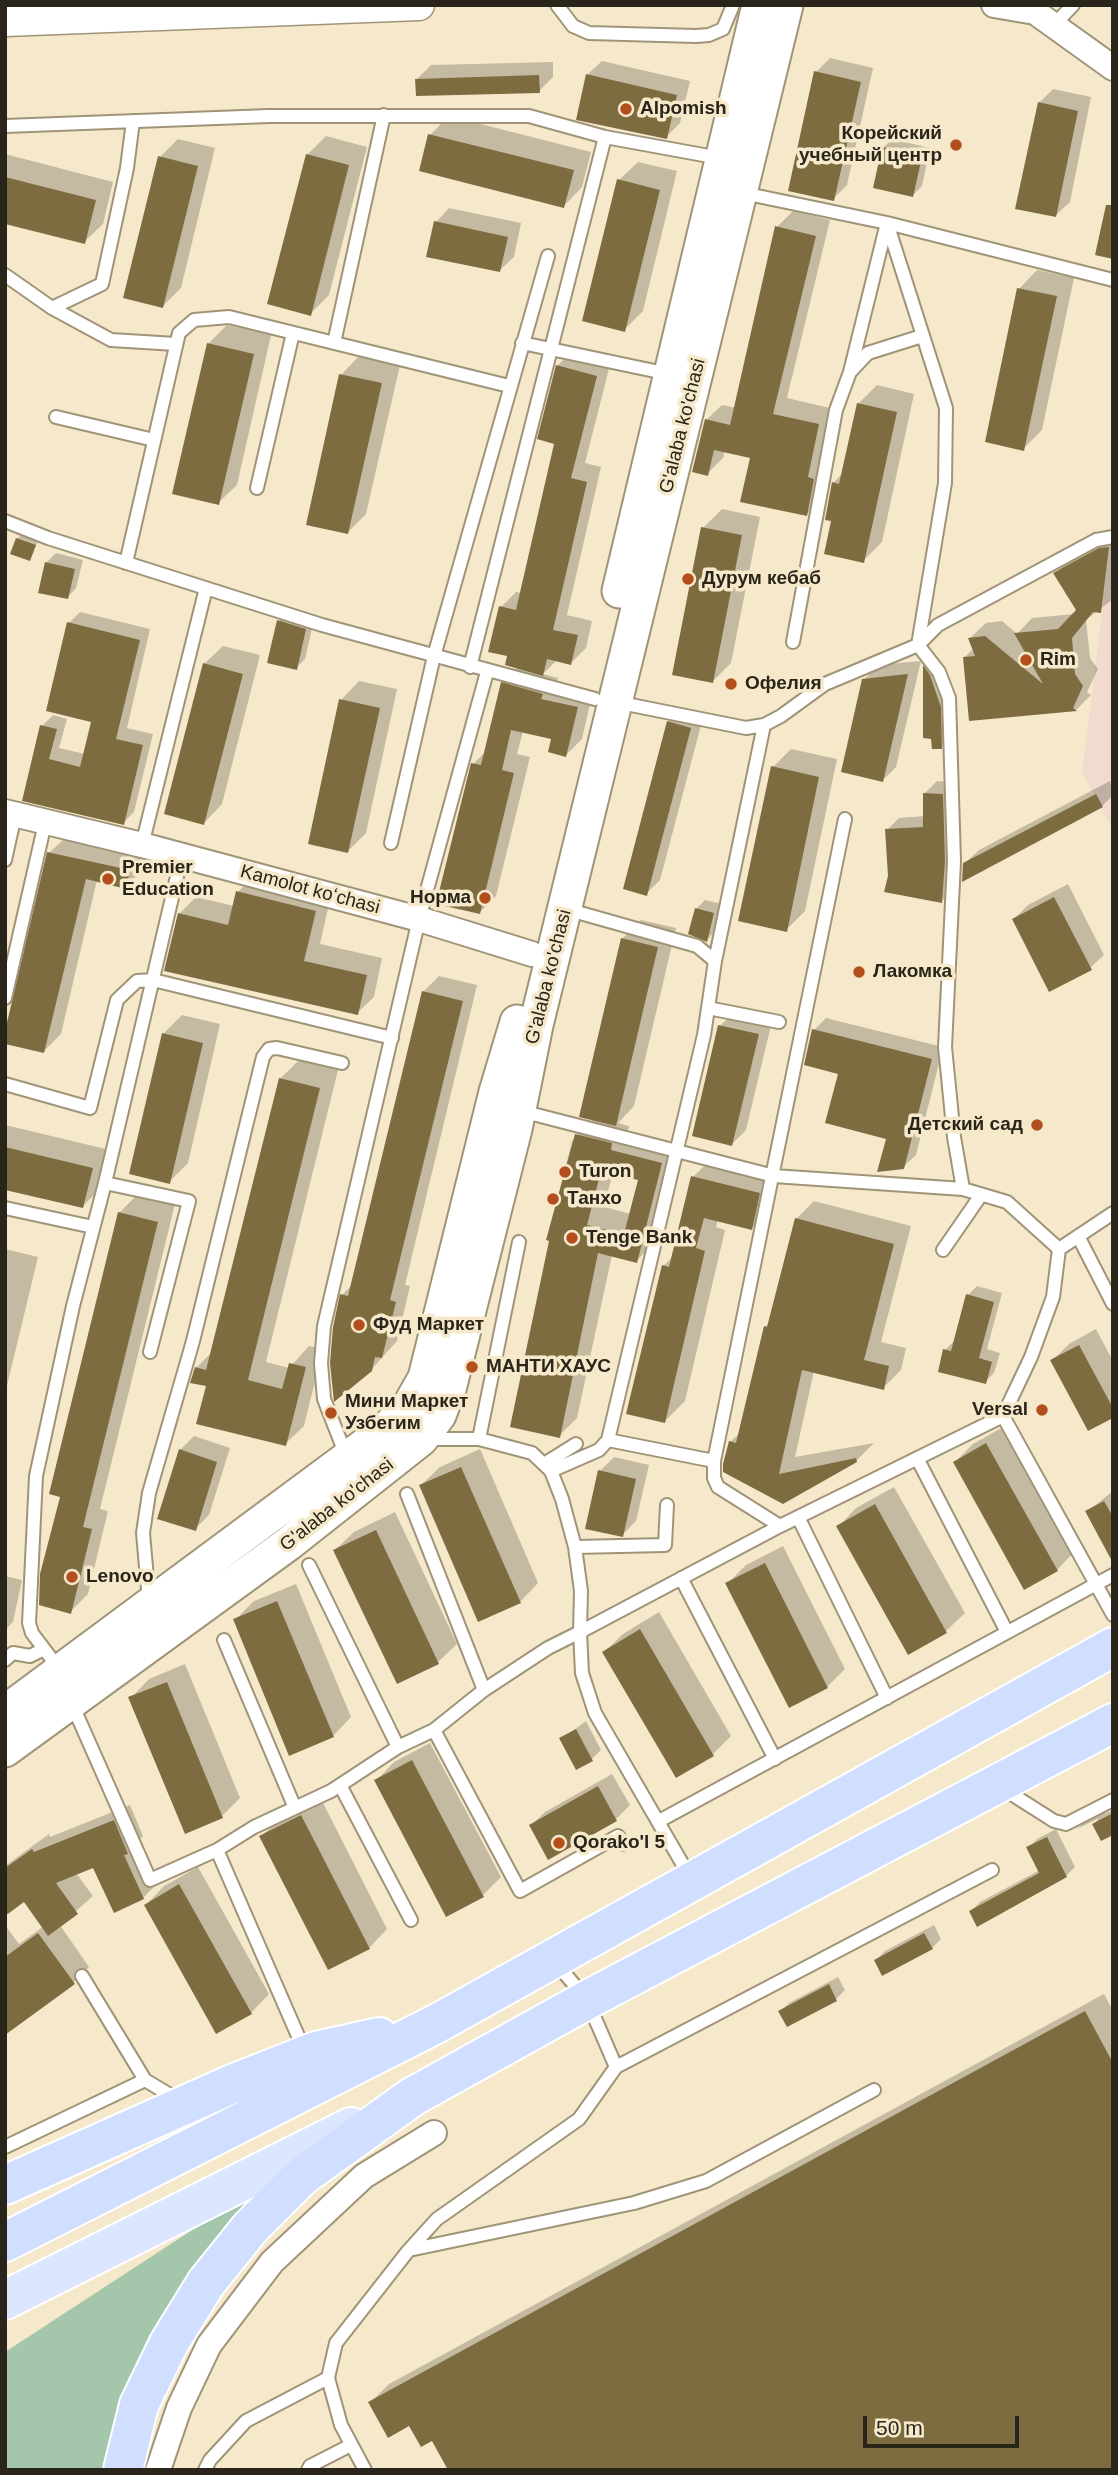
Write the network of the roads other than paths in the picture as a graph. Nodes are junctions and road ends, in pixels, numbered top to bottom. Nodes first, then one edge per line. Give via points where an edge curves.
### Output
1 (419, 5) edge
2 (557, 5) edge
3 (733, 5) edge
4 (759, 5) edge
5 (786, 5) edge
6 (994, 5) edge
7 (1073, 5) edge
8 (199, 10) edge
9 (90, 12) edge
10 (5, 21) edge
11 (1054, 26) junction
12 (1113, 68) edge
13 (384, 115) junction
14 (133, 121) junction
15 (5, 126) edge
16 (605, 137) junction
17 (724, 159) junction
18 (739, 192) junction
19 (887, 223) junction
20 (548, 256) dead end
21 (5, 275) edge
22 (1113, 280) edge
23 (52, 308) junction
24 (293, 333) junction
25 (922, 335) junction
26 (334, 343) junction
27 (522, 343) junction
28 (176, 344) junction
29 (550, 349) junction
30 (850, 372) junction
31 (669, 374) junction
32 (509, 386) junction
33 (56, 417) dead end
34 (154, 440) junction
35 (257, 488) dead end
36 (5, 521) edge
37 (1113, 537) edge
38 (126, 563) junction
39 (206, 589) junction
40 (793, 642) dead end
41 (918, 645) junction
42 (434, 656) junction
43 (470, 667) junction
44 (487, 672) junction
45 (605, 701) junction
46 (764, 725) junction
47 (10, 814) edge
48 (845, 820) dead end
49 (45, 823) junction
50 (391, 843) dead end
51 (142, 845) junction
52 (182, 855) junction
53 (5, 860) edge
54 (565, 909) junction
55 (419, 919) junction
56 (532, 954) junction
57 (715, 961) junction
58 (153, 980) junction
59 (5, 998) edge
60 (708, 1007) junction
61 (779, 1022) dead end
62 (392, 1038) junction
63 (342, 1063) dead end
64 (5, 1084) edge
65 (507, 1121) junction
66 (675, 1152) junction
67 (774, 1176) junction
68 (105, 1183) junction
69 (963, 1189) junction
70 (981, 1195) junction
71 (5, 1208) edge
72 (1113, 1213) edge
73 (93, 1227) junction
74 (1078, 1236) junction
75 (519, 1242) dead end
76 (1059, 1248) junction
77 (943, 1250) dead end
78 (1113, 1304) edge
79 (150, 1352) dead end
80 (1003, 1416) junction
81 (421, 1439) junction
82 (479, 1439) junction
83 (608, 1440) junction
84 (576, 1444) dead end
85 (917, 1458) junction
86 (347, 1459) junction
87 (714, 1461) junction
88 (547, 1468) junction
89 (407, 1494) dead end
90 (667, 1504) dead end
91 (798, 1517) junction
92 (780, 1526) junction
93 (575, 1547) junction
94 (309, 1565) dead end
95 (218, 1574) junction
96 (1113, 1575) edge
97 (681, 1578) junction
98 (1095, 1584) junction
99 (150, 1605) junction
100 (1113, 1615) edge
101 (580, 1632) junction
102 (1007, 1632) junction
103 (224, 1640) dead end
104 (1113, 1647) edge
105 (52, 1659) junction
106 (5, 1660) edge
107 (484, 1690) junction
108 (887, 1698) junction
109 (71, 1701) junction
110 (5, 1712) edge
111 (1113, 1723) edge
112 (434, 1730) junction
113 (398, 1747) junction
114 (5, 1750) edge
115 (775, 1759) junction
116 (340, 1785) junction
117 (999, 1786) junction
118 (1113, 1800) edge
119 (295, 1808) junction
120 (659, 1821) junction
121 (622, 1844) dead end
122 (217, 1850) junction
123 (992, 1870) dead end
124 (694, 1883) junction
125 (411, 1920) dead end
126 (553, 1960) junction
127 (82, 1976) dead end
128 (587, 2000) junction
129 (436, 2024) junction
130 (306, 2055) junction
131 (616, 2067) junction
132 (145, 2080) junction
133 (874, 2090) dead end
134 (412, 2097) junction
135 (185, 2105) junction
136 (434, 2133) dead end
137 (5, 2147) edge
138 (5, 2185) edge
139 (5, 2242) edge
140 (408, 2250) junction
141 (5, 2300) edge
142 (328, 2378) junction
143 (351, 2445) junction
144 (123, 2470) edge
145 (158, 2470) edge
146 (205, 2470) edge
147 (308, 2470) edge
148 (365, 2470) edge

1 - 8 street
2 - 3 lane via 573,26 589,33 696,36 723,29
4 - 17 main road, G'alaba ko'chasi
5 - 18 main road, G'alaba ko'chasi
6 - 11 street via 1035,12
7 - 11 lane
8 - 9 street
9 - 10 street
11 - 12 street
13 - 14 lane
13 - 16 lane via 529,116
13 - 26 lane
14 - 15 lane
14 - 23 lane via 102,284
16 - 17 lane
16 - 29 lane
17 - 31 main road, G'alaba ko'chasi
18 - 19 lane
18 - 45 main road, G'alaba ko'chasi
19 - 22 lane
19 - 25 lane
19 - 30 lane
20 - 27 lane
21 - 23 lane
23 - 28 lane via 111,341
24 - 26 lane
24 - 28 lane via 229,317 194,320 178,333
24 - 35 lane
25 - 30 lane via 868,353
25 - 41 lane via 946,408 945,483
26 - 32 lane
27 - 29 lane
27 - 32 lane
28 - 34 lane
29 - 31 lane
29 - 43 lane
30 - 40 lane via 836,410
31 - 45 main road, G'alaba ko'chasi
32 - 42 lane
33 - 34 lane
34 - 38 lane
36 - 38 lane
37 - 41 lane via 1096,540 938,625
38 - 39 lane
39 - 42 lane
39 - 51 lane
41 - 46 lane via 825,684
41 - 69 lane via 939,672 949,698 954,861 945,1047
42 - 43 lane
42 - 50 lane
43 - 44 lane
44 - 45 lane
44 - 55 lane
45 - 46 lane via 746,728
45 - 54 main road, G'alaba ko'chasi
45 - 56 main road, G'alaba ko'chasi
46 - 57 lane
47 - 49 street, Kamolot koʻchasi
47 - 53 lane
48 - 67 lane
49 - 51 street, Kamolot koʻchasi
49 - 59 lane
51 - 52 street, Kamolot koʻchasi
52 - 55 street, Kamolot koʻchasi
52 - 58 lane
54 - 57 lane via 697,946
54 - 65 main road, G'alaba ko'chasi
55 - 56 street, Kamolot koʻchasi
55 - 62 lane
56 - 65 main road, G'alaba ko'chasi via 518,1020
57 - 60 lane
58 - 62 lane
58 - 64 lane via 137,981 117,1000 90,1108
58 - 68 lane
60 - 61 lane
60 - 66 lane
62 - 86 lane via 324,1326 324,1399
63 - 99 lane via 277,1048 263,1056 193,1341 149,1493 144,1533
65 - 66 lane
65 - 81 main road, G'alaba ko'chasi via 449,1389 439,1415
65 - 86 main road, G'alaba ko'chasi via 425,1378 408,1408
66 - 67 lane
66 - 83 lane
67 - 69 lane
67 - 87 lane
68 - 73 lane
68 - 79 lane via 189,1202
69 - 70 lane
70 - 76 lane via 1007,1202
70 - 77 lane
71 - 73 lane
72 - 74 lane
73 - 105 lane via 34,1489 29,1623
74 - 76 lane
74 - 78 lane
75 - 82 lane
76 - 80 lane via 1052,1297
80 - 85 lane
80 - 98 lane
81 - 82 lane
81 - 95 main road, G'alaba ko'chasi via 288,1544
82 - 88 lane via 532,1453
83 - 87 lane
83 - 88 lane via 599,1450
84 - 88 lane
85 - 91 lane
85 - 102 lane
86 - 95 main road, G'alaba ko'chasi
87 - 92 lane via 718,1487
88 - 93 lane via 562,1499
89 - 107 lane
90 - 93 lane via 665,1545
91 - 92 lane
91 - 108 lane
92 - 97 lane
93 - 101 lane
94 - 113 lane
95 - 99 main road, G'alaba ko'chasi
95 - 109 main road, G'alaba ko'chasi
96 - 98 lane
97 - 101 lane
97 - 115 lane
98 - 100 lane
98 - 102 lane
99 - 105 main road, G'alaba ko'chasi
101 - 107 lane
101 - 120 lane via 582,1673 595,1713
102 - 108 lane
103 - 119 lane
104 - 124 highway
105 - 106 lane via 13,1653
105 - 110 main road, G'alaba ko'chasi
107 - 112 lane
108 - 115 lane
109 - 114 main road, G'alaba ko'chasi
109 - 122 lane via 150,1880
111 - 117 highway
112 - 113 lane
112 - 121 lane via 520,1891 618,1836
113 - 116 lane
115 - 120 lane
116 - 119 lane
116 - 125 lane
117 - 118 lane via 1066,1824
117 - 128 highway
119 - 122 lane
120 - 124 lane
122 - 130 lane
123 - 131 lane
124 - 126 highway
126 - 128 lane
126 - 129 highway
127 - 132 lane
128 - 131 lane
128 - 134 highway
129 - 130 highway
129 - 139 highway
130 - 135 highway
131 - 140 lane via 579,2119 437,2220
132 - 135 lane
132 - 137 lane
133 - 140 lane via 706,2181 634,2203
134 - 141 main road
134 - 144 highway via 301,2177 251,2227 206,2283 169,2343 139,2405
135 - 138 highway
136 - 145 street via 364,2176 272,2262 209,2345 178,2408
140 - 142 lane via 336,2343
142 - 143 lane
142 - 146 lane via 246,2421
143 - 147 lane
143 - 148 lane

